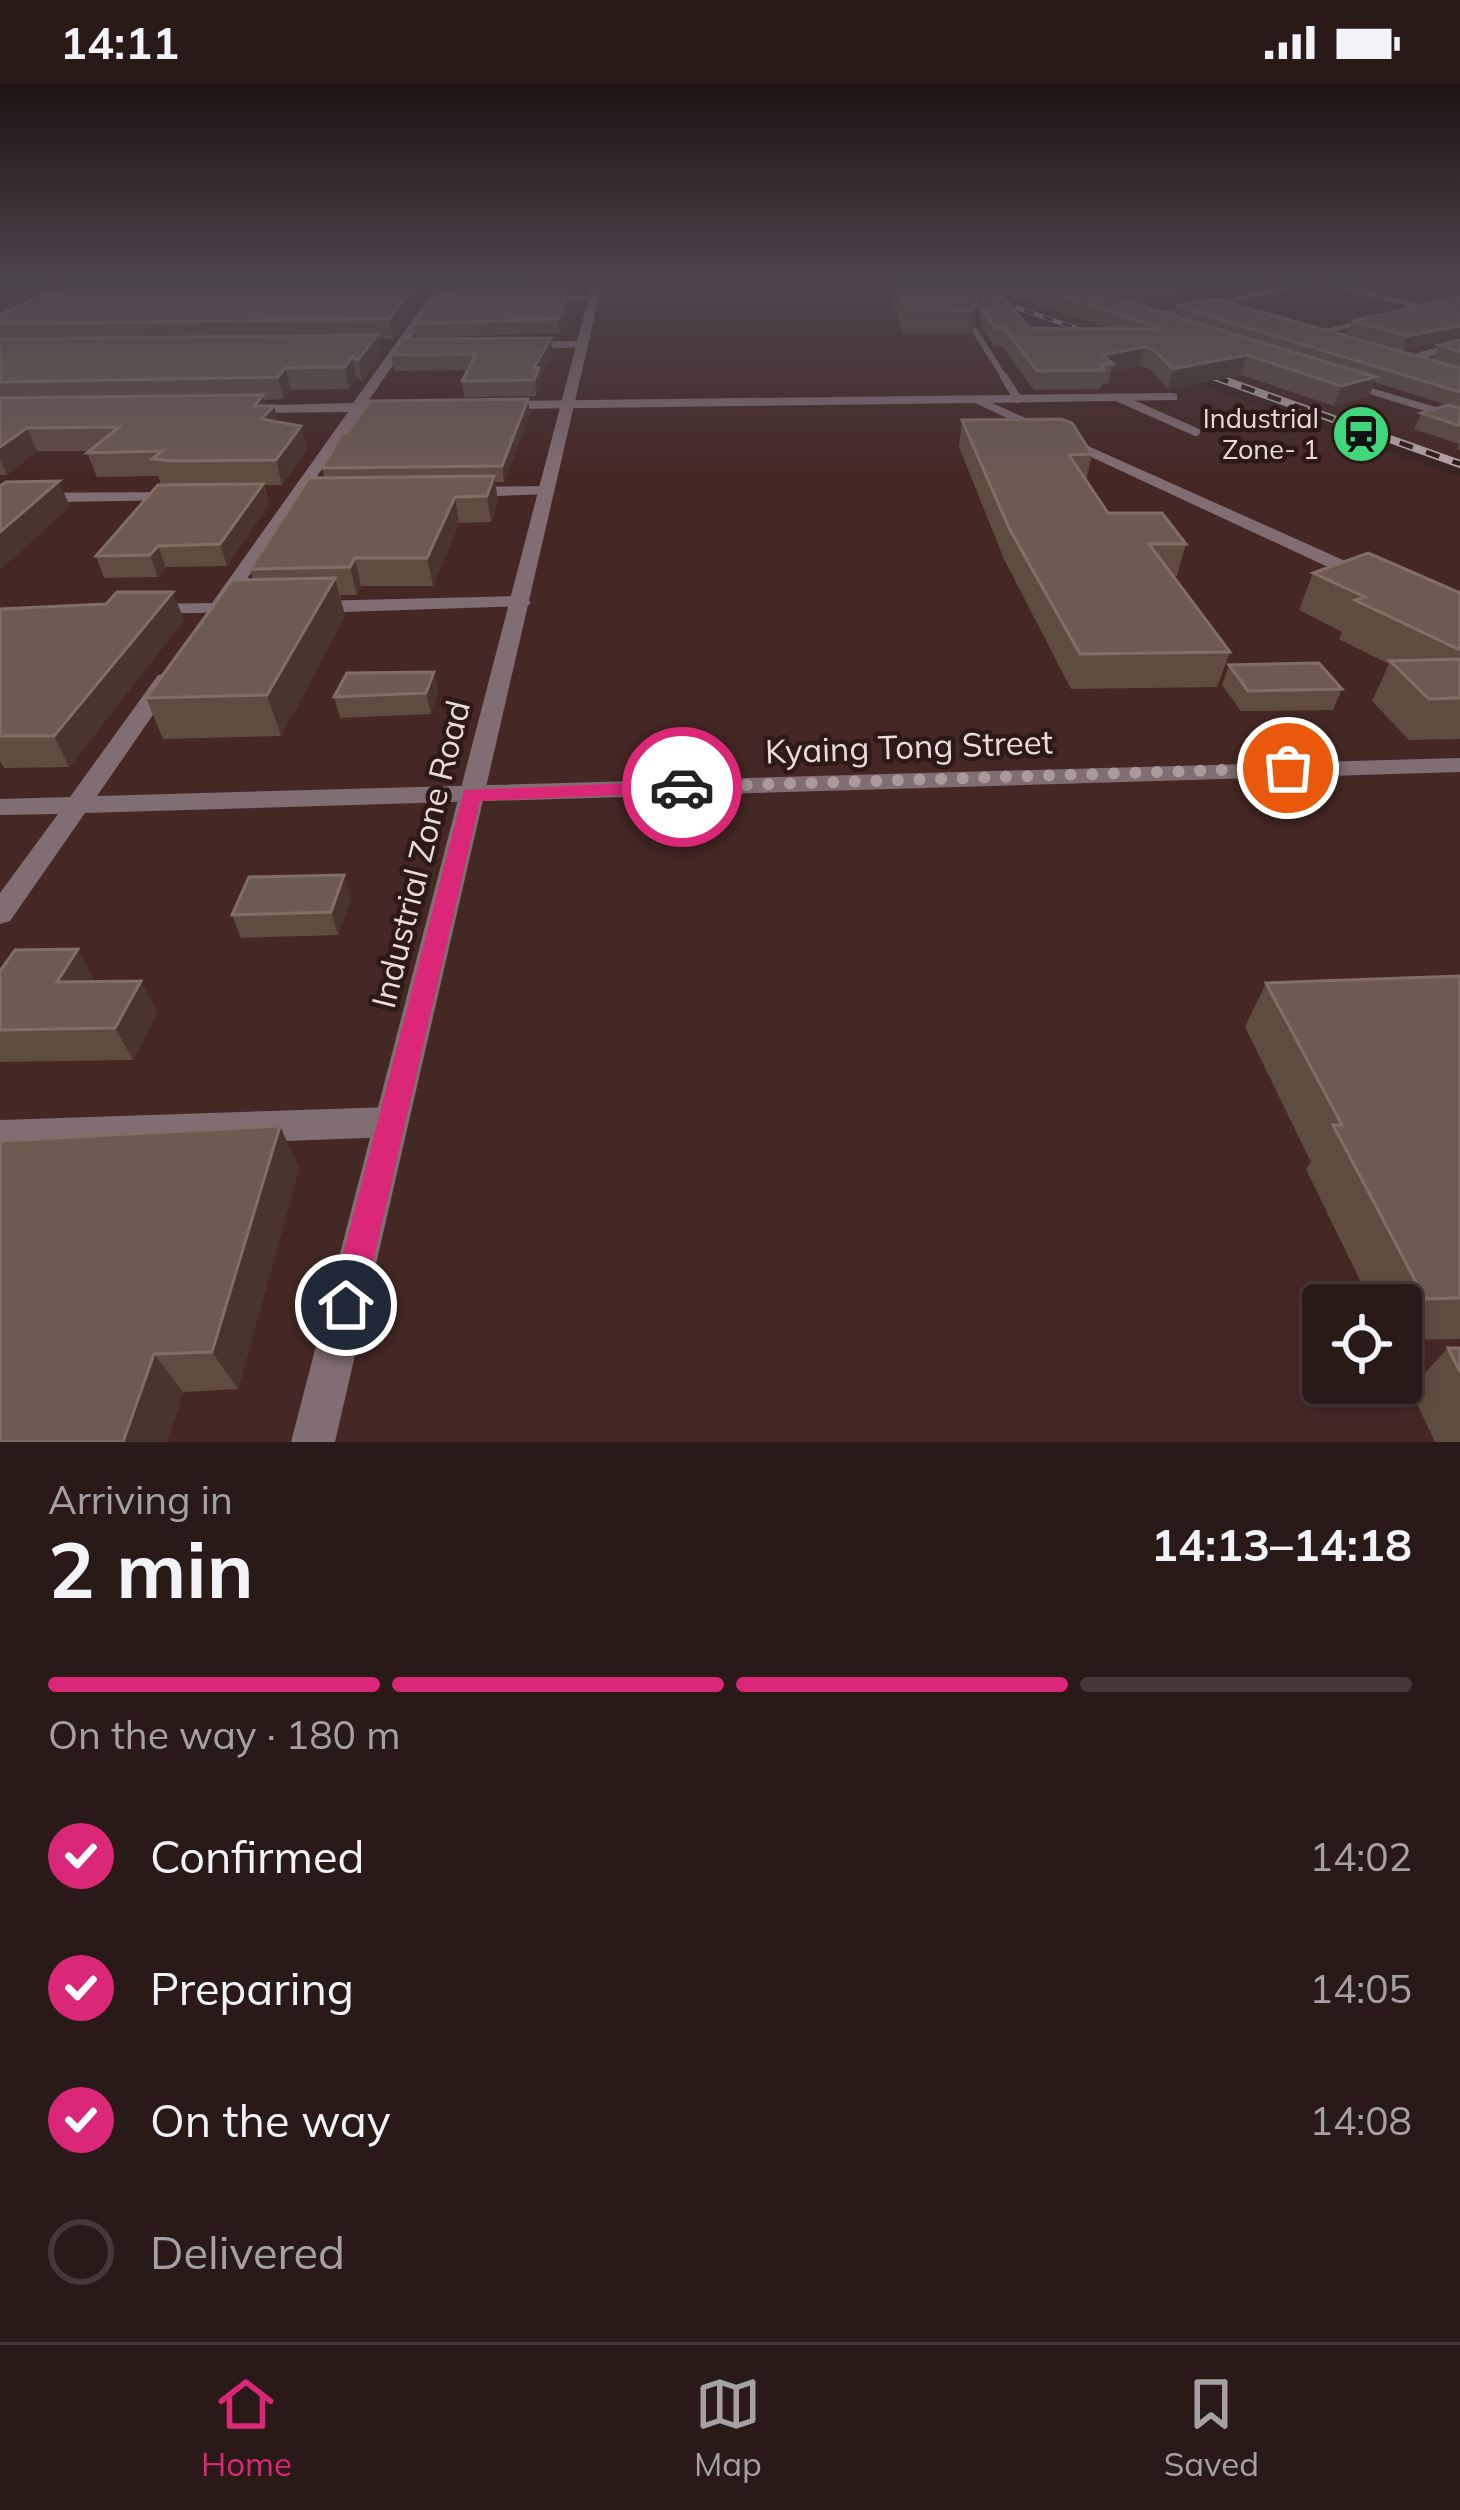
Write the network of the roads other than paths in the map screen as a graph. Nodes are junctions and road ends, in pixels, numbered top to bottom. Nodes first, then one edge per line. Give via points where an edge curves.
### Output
1 (390, 347) edge
2 (399, 347) edge
3 (580, 347) edge
4 (985, 347) edge
5 (1450, 347) edge
6 (376, 348) edge
7 (1380, 352) edge
8 (1402, 359) junction
9 (1441, 370) edge
10 (1322, 374) edge
11 (1119, 398) junction
12 (1172, 398) dead end
13 (1018, 399) junction
14 (976, 401) junction
15 (567, 404) junction
16 (473, 405) edge
17 (403, 406) edge
18 (356, 407) junction
19 (214, 409) edge
20 (1460, 418) edge
21 (1196, 432) dead end
22 (547, 490) junction
23 (455, 492) edge
24 (318, 493) edge
25 (272, 494) dead end
26 (295, 494) junction
27 (204, 495) edge
28 (0, 498) edge
29 (1373, 580) edge
30 (521, 602) junction
31 (287, 607) edge
32 (264, 608) edge
33 (130, 610) edge
34 (211, 618) junction
35 (179, 662) edge
36 (1460, 765) edge
37 (471, 795) junction
38 (76, 805) junction
39 (0, 807) edge
40 (0, 914) edge
41 (391, 1122) junction
42 (0, 1136) edge
43 (313, 1442) edge

1 - 6 street
2 - 18 street
3 - 15 street, Industrial Zone Road
4 - 13 lane
5 - 8 street
7 - 8 street
8 - 9 street
10 - 20 street
11 - 12 street
11 - 13 street
11 - 21 lane
13 - 14 street
14 - 15 street
14 - 29 street
15 - 16 street
15 - 22 street, Industrial Zone Road
17 - 18 street
18 - 19 street
18 - 26 street
22 - 23 street
22 - 30 street, Industrial Zone Road
24 - 26 street
25 - 26 street
26 - 34 street
27 - 28 street
30 - 31 street
30 - 37 street, Industrial Zone Road
32 - 34 street
33 - 34 street
35 - 38 street
36 - 37 street, Kyaing Tong Street
37 - 38 street, Kyaing Tong Street
37 - 41 street, Industrial Zone Road
38 - 39 street, Kyaing Tong Street
38 - 40 street
41 - 42 street
41 - 43 street, Industrial Zone Road

